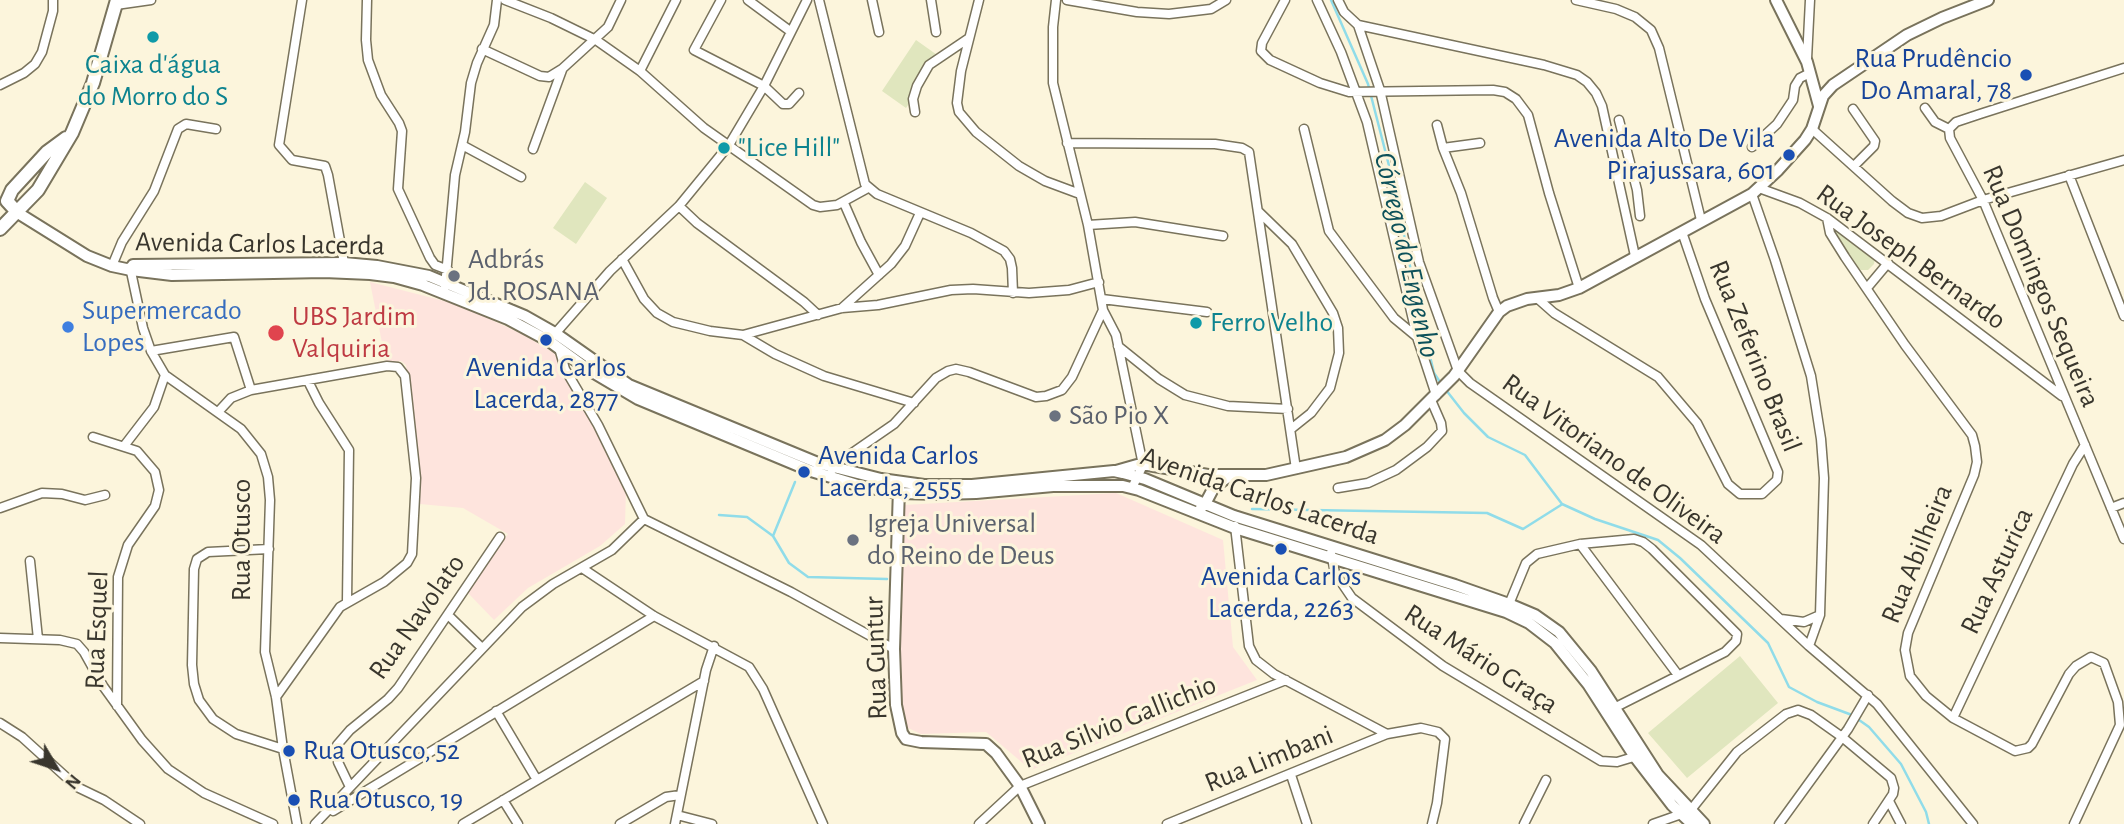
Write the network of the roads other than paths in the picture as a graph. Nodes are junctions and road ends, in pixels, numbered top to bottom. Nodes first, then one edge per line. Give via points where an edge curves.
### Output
1 (53, 0) edge
2 (151, 0) edge
3 (302, 0) edge
4 (367, 0) edge
5 (497, 0) edge
6 (505, 0) edge
7 (621, 0) edge
8 (676, 0) edge
9 (721, 0) edge
10 (748, 0) edge
11 (807, 0) edge
12 (819, 0) edge
13 (872, 0) edge
14 (931, 0) edge
15 (979, 0) edge
16 (1056, 0) edge
17 (1067, 0) edge
18 (1226, 0) edge
19 (1285, 0) edge
20 (1317, 0) edge
21 (1338, 0) edge
22 (1576, 0) edge
23 (1776, 0) edge
24 (1810, 0) edge
25 (1988, 0) edge
26 (116, 3) edge
27 (1358, 25) junction
28 (790, 31) junction
29 (879, 32) dead end
30 (936, 32) dead end
31 (970, 38) junction
32 (596, 40) junction
33 (482, 49) junction
34 (1808, 67) junction
35 (2124, 68) edge
36 (562, 69) junction
37 (640, 71) junction
38 (0, 85) edge
39 (764, 86) junction
40 (1377, 90) junction
41 (1358, 92) junction
42 (799, 93) dead end
43 (1819, 106) junction
44 (1925, 108) dead end
45 (1853, 109) dead end
46 (915, 112) dead end
47 (1619, 120) dead end
48 (1437, 125) dead end
49 (216, 129) dead end
50 (1304, 129) dead end
51 (1812, 129) junction
52 (1949, 130) junction
53 (72, 133) junction
54 (1480, 143) dead end
55 (462, 145) junction
56 (729, 145) junction
57 (1067, 145) junction
58 (1752, 147) dead end
59 (1443, 148) junction
60 (533, 149) dead end
61 (2122, 162) edge
62 (1854, 166) junction
63 (2069, 175) junction
64 (522, 177) dead end
65 (868, 188) junction
66 (1637, 190) junction
67 (1756, 191) junction
68 (1080, 194) junction
69 (1622, 197) junction
70 (1983, 200) junction
71 (844, 203) junction
72 (679, 206) junction
73 (1259, 212) junction
74 (18, 213) junction
75 (920, 213) junction
76 (1640, 216) dead end
77 (1827, 218) junction
78 (1701, 220) junction
79 (1088, 225) junction
80 (0, 229) edge
81 (1682, 232) junction
82 (1223, 236) dead end
83 (1635, 256) junction
84 (622, 259) junction
85 (344, 263) junction
86 (1888, 263) junction
87 (111, 265) junction
88 (130, 267) junction
89 (879, 275) junction
90 (446, 282) junction
91 (1099, 282) junction
92 (1580, 288) junction
93 (1867, 288) junction
94 (1013, 293) junction
95 (1537, 298) junction
96 (1102, 299) junction
97 (842, 308) junction
98 (1103, 310) junction
99 (1208, 312) dead end
100 (1499, 312) junction
101 (818, 314) junction
102 (2124, 316) edge
103 (743, 335) junction
104 (1417, 337) junction
105 (556, 340) junction
106 (1118, 346) junction
107 (151, 351) junction
108 (1456, 374) junction
109 (165, 375) junction
110 (308, 382) junction
111 (251, 390) junction
112 (1436, 396) junction
113 (2065, 398) junction
114 (914, 403) junction
115 (1288, 410) junction
116 (219, 411) junction
117 (1291, 429) junction
118 (93, 437) dead end
119 (2085, 444) junction
120 (124, 446) junction
121 (1143, 465) junction
122 (1165, 469) junction
123 (1296, 469) junction
124 (1114, 471) junction
125 (831, 472) junction
126 (1205, 475) junction
127 (1231, 476) junction
128 (1138, 483) junction
129 (900, 487) junction
130 (1338, 488) dead end
131 (105, 495) dead end
132 (1207, 500) junction
133 (2124, 503) edge
134 (0, 508) edge
135 (2111, 508) junction
136 (1192, 511) junction
137 (644, 519) junction
138 (1236, 523) junction
139 (500, 537) dead end
140 (2124, 539) edge
141 (1580, 544) junction
142 (269, 549) junction
143 (1331, 553) junction
144 (30, 561) dead end
145 (582, 568) junction
146 (347, 601) junction
147 (1508, 608) junction
148 (448, 615) junction
149 (1820, 615) junction
150 (654, 616) junction
151 (1779, 619) junction
152 (0, 638) edge
153 (38, 639) junction
154 (713, 646) junction
155 (1809, 646) junction
156 (482, 648) junction
157 (894, 649) junction
158 (1678, 675) junction
159 (1286, 680) junction
160 (704, 681) junction
161 (1868, 695) junction
162 (276, 697) junction
163 (117, 706) junction
164 (1612, 710) junction
165 (496, 711) junction
166 (1954, 718) junction
167 (0, 723) edge
168 (1387, 734) junction
169 (1842, 737) junction
170 (283, 749) junction
171 (1639, 755) junction
172 (1291, 775) junction
173 (537, 780) junction
174 (1546, 780) dead end
175 (1020, 786) junction
176 (350, 787) junction
177 (680, 795) junction
178 (503, 800) junction
179 (1889, 801) junction
180 (1685, 812) junction
181 (325, 816) junction
182 (676, 819) edge
183 (140, 824) edge
184 (273, 824) edge
185 (298, 824) edge
186 (315, 824) edge
187 (463, 824) edge
188 (518, 824) edge
189 (620, 824) edge
190 (712, 824) edge
191 (823, 824) edge
192 (979, 824) edge
193 (1039, 824) edge
194 (1167, 824) edge
195 (1307, 824) edge
196 (1432, 824) edge
197 (1524, 824) edge
198 (1653, 824) edge
199 (1692, 824) edge
200 (1704, 824) edge
201 (1779, 824) edge
202 (1872, 824) edge
203 (1901, 824) edge
204 (1973, 824) edge
205 (2074, 824) edge

1 - 38 street via 48,33 35,64
2 - 26 street
3 - 85 street via 279,145 292,160 325,166
4 - 90 street via 368,60 402,131 398,189
5 - 33 street via 494,25
6 - 32 street
7 - 32 street
8 - 37 street
9 - 39 street via 694,50
10 - 28 street
11 - 28 street
12 - 65 street
13 - 29 street
14 - 30 street
15 - 31 street
16 - 57 street via 1053,83
17 - 18 street via 1169,15 1210,9
19 - 41 street via 1261,47 1265,56 1331,87
20 - 41 street
21 - 27 street
22 - 78 street via 1635,16 1651,30
23 - 34 main road
24 - 34 street
25 - 43 main road via 1896,42 1833,85
26 - 53 main road via 93,83
27 - 40 street
27 - 69 street via 1565,70 1583,78 1602,106
28 - 39 street
31 - 46 street via 929,65 913,99
31 - 68 street via 958,96 962,117 1019,166
32 - 36 street
32 - 37 street
33 - 36 street via 545,78
33 - 55 street via 471,83
34 - 43 main road
34 - 58 street via 1777,124
35 - 52 street via 1956,122
36 - 60 street
37 - 56 street
39 - 42 street via 786,105
39 - 56 street
40 - 41 street
40 - 92 street via 1483,89 1505,92 1516,99 1528,115
40 - 108 street via 1419,262
41 - 104 street
43 - 51 main road
44 - 52 street via 1935,122
45 - 62 street via 1875,142
47 - 66 street
48 - 59 street
49 - 87 street via 190,124 178,129 154,191
50 - 104 street via 1329,231 1394,318
51 - 62 street
51 - 67 main road
52 - 70 street, Rua Domingos Sequeira
53 - 74 main road via 38,190
53 - 74 main road via 12,190 7,201
54 - 59 street
55 - 64 street
55 - 90 street
56 - 71 street via 813,205
56 - 72 street
57 - 68 street
57 - 73 street via 1242,148 1250,153
59 - 100 street
61 - 63 street
62 - 70 street via 1916,217 1941,216
63 - 70 street
63 - 102 street
65 - 71 street
65 - 75 street
66 - 69 street
66 - 76 street
67 - 77 street, Rua Joseph Bernardo via 1800,203
67 - 78 main road
67 - 149 street via 1814,394 1824,478
68 - 79 street
69 - 83 street
70 - 113 street, Rua Domingos Sequeira
71 - 89 street
72 - 84 street
72 - 101 street
73 - 115 street
73 - 117 street via 1292,244 1334,313 1338,328 1339,353 1330,388
74 - 80 main road
74 - 87 main road, Avenida Carlos Lacerda via 87,256
75 - 89 street via 905,246
75 - 94 street via 1004,251 1012,268
77 - 86 street, Rua Joseph Bernardo
77 - 93 street, Rua Abilheira via 1830,233
78 - 81 main road
79 - 82 street via 1135,222
79 - 91 street
81 - 83 main road
81 - 95 street, Rua Zeferino Brasil via 1709,310 1778,472 1777,480 1764,493 1740,494 1728,484 1697,422 1658,377
83 - 92 main road
84 - 103 street via 644,299 664,317 701,330
84 - 105 street
85 - 88 main road, Avenida Carlos Lacerda
85 - 90 main road, Avenida Carlos Lacerda
86 - 93 street
86 - 113 street, Rua Joseph Bernardo
87 - 88 main road, Avenida Carlos Lacerda
88 - 90 main road, Avenida Carlos Lacerda via 172,275 324,272
88 - 107 street, Rua Otusco
89 - 97 street
90 - 105 main road, Avenida Carlos Lacerda via 516,311
91 - 94 street via 1069,290
91 - 96 street
92 - 95 main road
93 - 166 street, Rua Abilheira via 1972,435 1975,446 1974,475 1905,650 1916,686
94 - 97 street via 951,290
95 - 100 main road via 1516,302
96 - 98 street
96 - 99 street
97 - 101 street
98 - 106 street
98 - 114 street via 1072,377 1055,394 1036,397 956,369 936,378
100 - 108 main road
101 - 103 street
103 - 114 street via 824,376
104 - 112 street
105 - 125 main road, Avenida Carlos Lacerda via 629,385
105 - 137 street via 565,369
106 - 115 street via 1185,394 1228,406
106 - 121 street
107 - 109 street, Rua Otusco
107 - 111 street via 234,337
108 - 112 main road
108 - 151 street, Rua Vitoriano de Oliveira via 1696,541
109 - 116 street, Rua Otusco
109 - 120 street via 154,407
110 - 111 street
110 - 146 street via 349,450
110 - 146 street via 396,365 405,376 416,478 413,550 393,575
111 - 116 street via 231,398
112 - 123 main road via 1385,440 1346,457
112 - 130 street via 1442,431 1427,447 1368,483
113 - 119 street, Rua Domingos Sequeira
114 - 125 street
115 - 117 street
116 - 142 street, Rua Otusco via 261,454 270,500
117 - 123 street
118 - 120 street, Rua Esquel
119 - 135 street, Rua Domingos Sequeira
119 - 166 street, Rua Asturica
120 - 163 street, Rua Esquel via 151,465 159,490 155,506 128,545 118,577
121 - 122 main road
121 - 124 main road
121 - 128 street
122 - 126 main road
122 - 128 main road via 1154,470
123 - 127 main road
124 - 128 main road, Avenida Carlos Lacerda
124 - 129 main road, Avenida Carlos Lacerda
125 - 129 main road, Avenida Carlos Lacerda
126 - 127 main road
126 - 132 main road
127 - 132 main road via 1220,480
128 - 129 main road, Avenida Carlos Lacerda via 976,493
128 - 132 main road, Avenida Carlos Lacerda
128 - 136 main road, Avenida Carlos Lacerda
129 - 157 main road, Rua Guntur
131 - 134 street via 85,500 42,494
132 - 136 main road
132 - 138 main road, Avenida Carlos Lacerda
133 - 135 street
135 - 140 street, Rua Domingos Sequeira
136 - 138 main road, Avenida Carlos Lacerda
137 - 145 street via 612,550
137 - 157 street
138 - 143 main road, Avenida Carlos Lacerda
138 - 159 street via 1249,646 1263,668
139 - 148 street, Rua Navolato
141 - 147 street via 1532,557
141 - 158 street
141 - 158 street via 1624,539 1643,542 1735,630 1738,636 1732,646
142 - 162 street, Rua Otusco via 265,652
142 - 170 street via 208,552 197,559 192,665 199,700 213,719 236,734
143 - 147 main road, Avenida Carlos Lacerda
143 - 171 street, Rua Mário Graça via 1335,573 1352,598 1443,666 1601,761
144 - 153 street
145 - 150 street
145 - 156 street via 536,595
146 - 162 street
147 - 164 main road, Avenida Carlos Lacerda via 1535,615 1559,632 1591,671
148 - 156 street
148 - 176 street, Rua Navolato via 393,694 337,745 338,762
149 - 151 street via 1804,622
149 - 155 street
150 - 154 street
150 - 165 street
151 - 155 street, Rua Vitoriano de Oliveira
152 - 153 street
153 - 163 street via 77,644
154 - 160 street
154 - 191 street via 741,661 758,680
155 - 161 street, Rua Vitoriano de Oliveira
156 - 176 street
157 - 175 main road, Rua Guntur via 898,720 906,739 986,744
158 - 164 street
159 - 168 street
159 - 175 street, Rua Silvio Gallichio
160 - 173 street
160 - 177 street
161 - 169 street
161 - 204 street, Rua Vitoriano de Oliveira
162 - 170 street, Rua Otusco
163 - 184 street via 142,740 185,782
164 - 171 main road, Avenida Carlos Lacerda
165 - 173 street
165 - 181 street
166 - 205 street, Rua Abilheira via 2008,749 2021,751 2037,737 2076,666 2091,657 2104,663 2118,702 2119,725
167 - 183 street via 77,787
168 - 172 street, Rua Limbani
168 - 196 street, Rua Limbani via 1421,728 1445,738
169 - 179 street via 1891,778 1895,788
169 - 180 street via 1811,715 1791,710 1737,752
169 - 201 street
170 - 185 street, Rua Otusco
171 - 180 main road, Avenida Carlos Lacerda
172 - 194 street, Rua Limbani
172 - 195 street
173 - 178 street
174 - 197 street
175 - 192 street, Rua Silvio Gallichio
175 - 193 main road, Rua Guntur
176 - 181 street
177 - 182 street
177 - 189 street via 666,797
178 - 187 street
178 - 188 street
179 - 202 street
179 - 203 street
180 - 198 street
180 - 199 main road, Avenida Carlos Lacerda
180 - 200 main road, Avenida Carlos Lacerda
181 - 186 street
182 - 190 street

